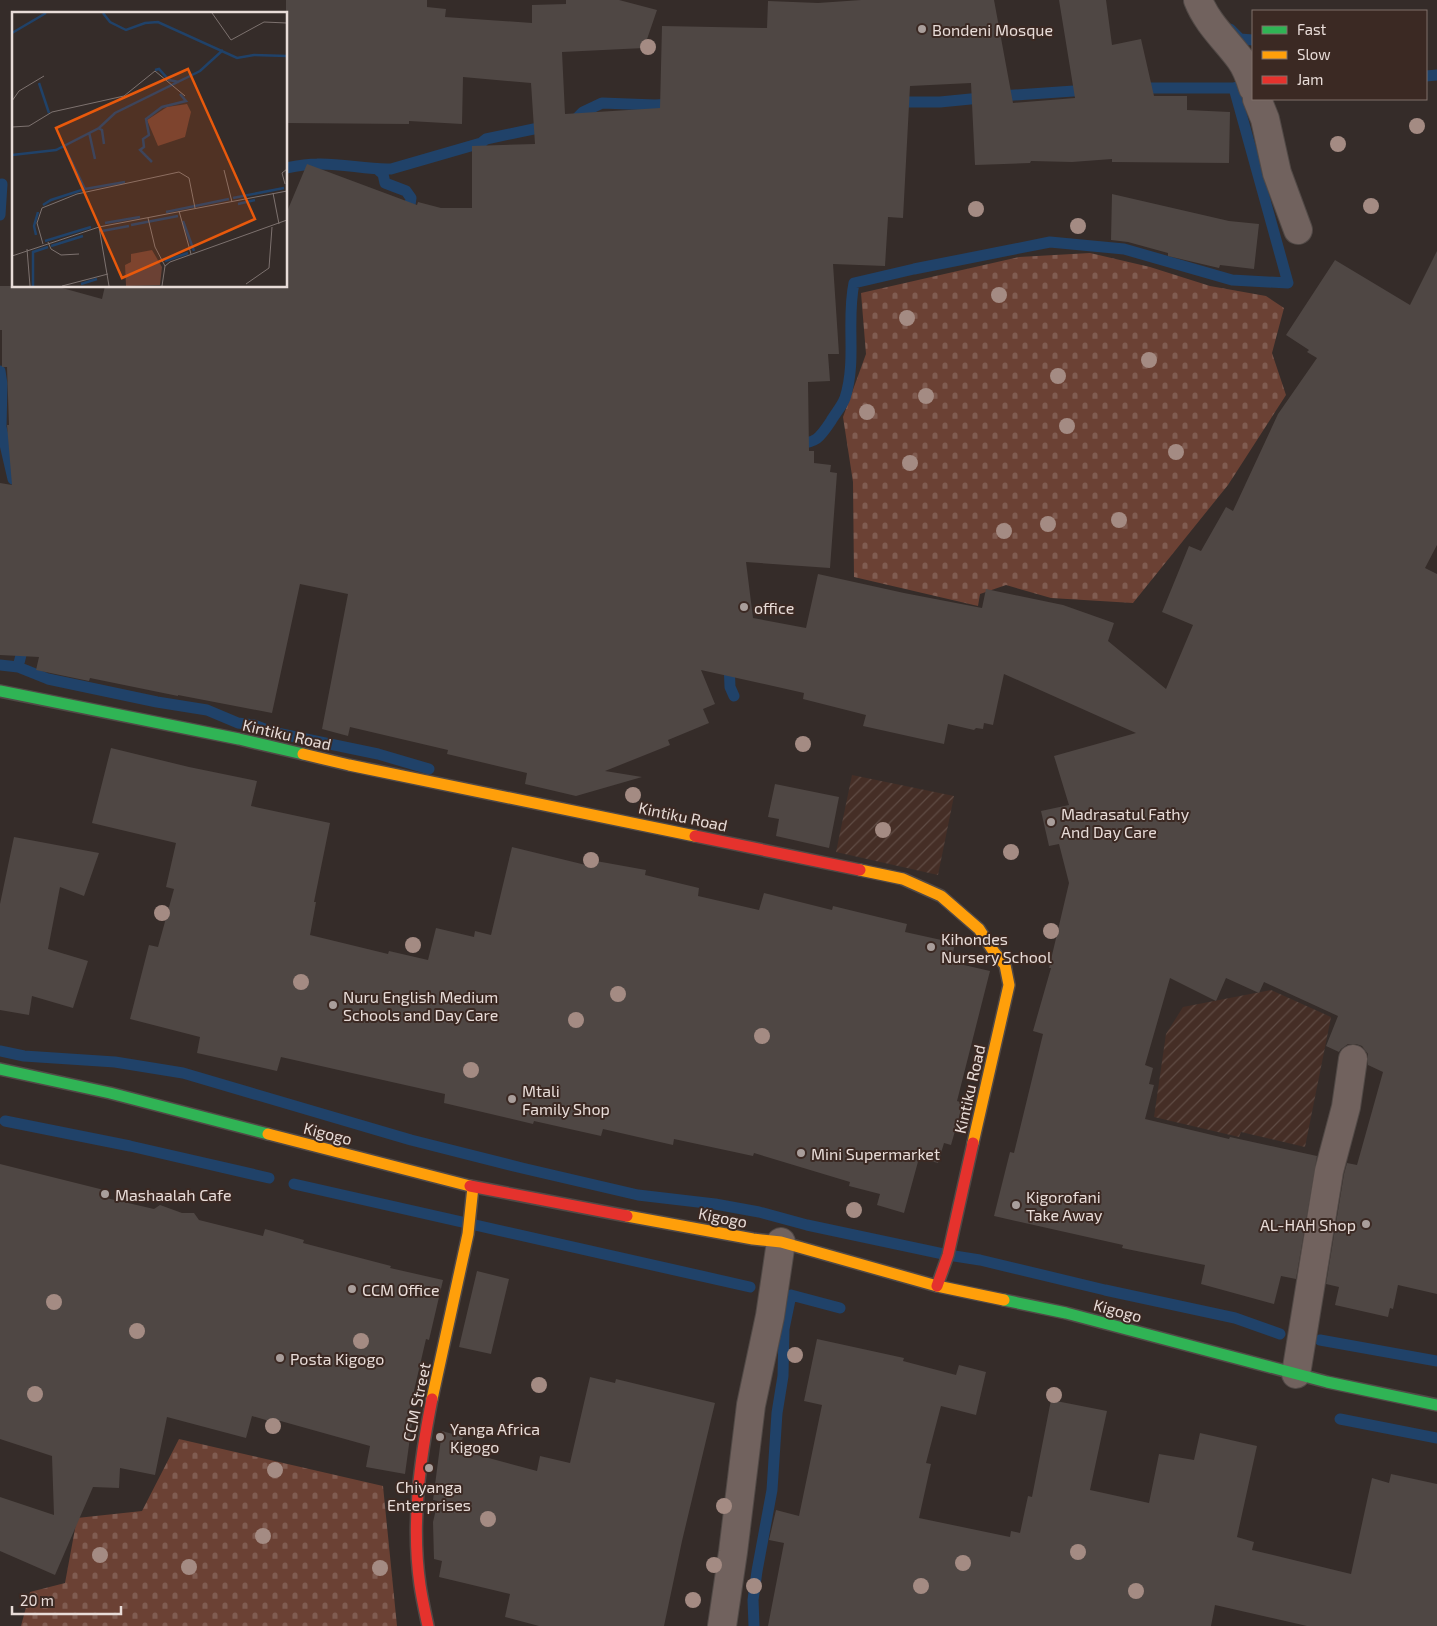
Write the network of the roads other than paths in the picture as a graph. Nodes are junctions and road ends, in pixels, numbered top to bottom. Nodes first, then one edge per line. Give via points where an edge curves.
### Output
1 (1198, 0) edge
2 (1252, 86) edge
3 (1257, 100) edge
4 (1298, 230) dead end
5 (0, 690) edge
6 (1354, 1059) dead end
7 (0, 1069) edge
8 (473, 1187) junction
9 (781, 1242) junction
10 (937, 1286) junction
11 (1296, 1374) junction
12 (1437, 1405) edge
13 (428, 1626) edge
14 (722, 1626) edge

1 - 2 street via 1203,13 1241,60
3 - 4 street via 1266,119 1277,172
5 - 10 street, Kintiku Road via 903,879 941,896 979,929 1005,965 1009,985 948,1255
6 - 11 street via 1329,1171
7 - 8 street, Kigogo via 110,1093
8 - 9 street, Kigogo
8 - 13 street, CCM Street via 470,1223 419,1470 416,1540 420,1587
9 - 10 street, Kigogo
9 - 14 street via 770,1316 750,1405
10 - 11 street, Kigogo via 1066,1313
11 - 12 street, Kigogo

